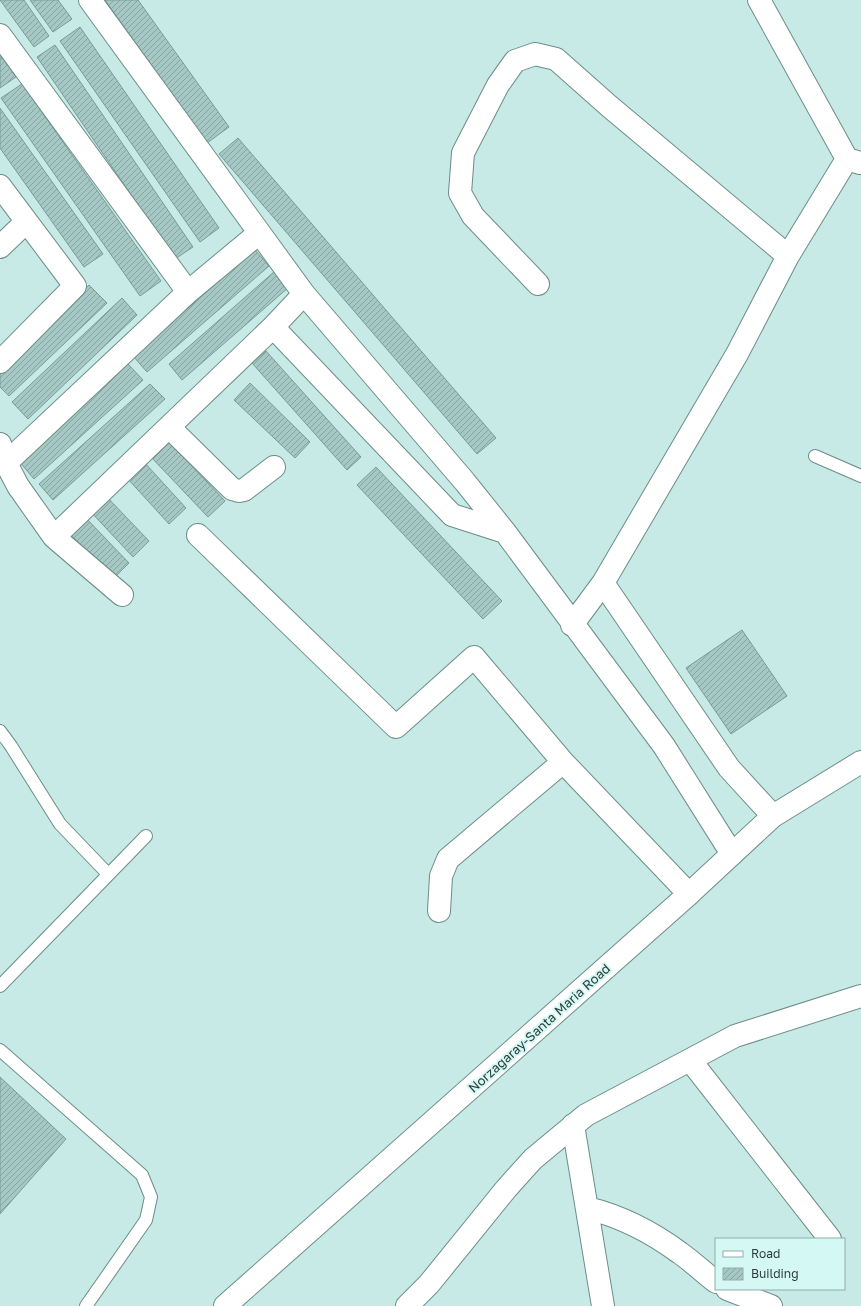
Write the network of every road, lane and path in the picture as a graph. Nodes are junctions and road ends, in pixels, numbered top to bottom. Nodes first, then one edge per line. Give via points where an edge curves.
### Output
1 (90, 0) edge
2 (759, 0) edge
3 (0, 35) edge
4 (854, 161) edge
5 (0, 186) edge
6 (26, 222) junction
7 (259, 233) junction
8 (0, 247) edge
9 (788, 256) junction
10 (538, 284) dead end
11 (188, 292) junction
12 (304, 294) junction
13 (273, 327) junction
14 (0, 362) edge
15 (170, 427) junction
16 (3, 453) edge
17 (815, 456) dead end
18 (274, 467) dead end
19 (861, 476) edge
20 (504, 532) junction
21 (198, 535) dead end
22 (54, 537) junction
23 (604, 583) junction
24 (122, 594) dead end
25 (572, 624) junction
26 (0, 731) edge
27 (563, 762) junction
28 (861, 762) edge
29 (773, 816) junction
30 (146, 836) dead end
31 (732, 854) junction
32 (108, 874) junction
33 (689, 894) junction
34 (439, 911) dead end
35 (0, 986) edge
36 (861, 996) edge
37 (0, 1050) edge
38 (690, 1060) junction
39 (573, 1125) junction
40 (587, 1208) junction
41 (829, 1238) edge
42 (715, 1281) edge
43 (731, 1290) edge
44 (86, 1306) edge
45 (225, 1306) edge
46 (407, 1306) edge
47 (603, 1306) edge
48 (771, 1306) edge

1 - 7 street
2 - 4 street
3 - 11 street
4 - 9 street
5 - 6 street
6 - 8 street
6 - 14 street via 75,286
7 - 11 street
7 - 12 street
9 - 10 street via 556,59 535,54 515,61 498,85 463,153 460,192 473,216
9 - 23 street via 737,354
11 - 16 street
12 - 13 street
12 - 20 street via 465,482
13 - 15 street
13 - 20 street via 452,515
15 - 18 street via 232,489 244,490
15 - 22 street
16 - 22 street via 18,486
17 - 19 lane
20 - 25 street
21 - 27 street via 396,727 474,657
22 - 24 street
23 - 25 street
23 - 29 street via 730,768
25 - 31 street via 664,746
26 - 32 lane via 60,824
27 - 33 street
27 - 34 street via 448,859 440,876
28 - 29 street, Norzagaray-Santa Maria Road
29 - 31 street, Norzagaray-Santa Maria Road
30 - 32 lane
31 - 33 street, Norzagaray-Santa Maria Road
32 - 35 lane
33 - 45 street, Norzagaray-Santa Maria Road
36 - 38 street via 735,1036
37 - 44 lane via 142,1175 151,1197 146,1220
38 - 39 street via 586,1115
38 - 41 street
39 - 40 street
39 - 46 street via 529,1164 506,1189 429,1284
40 - 42 street via 612,1214 628,1222 680,1253
40 - 47 street
43 - 48 street

